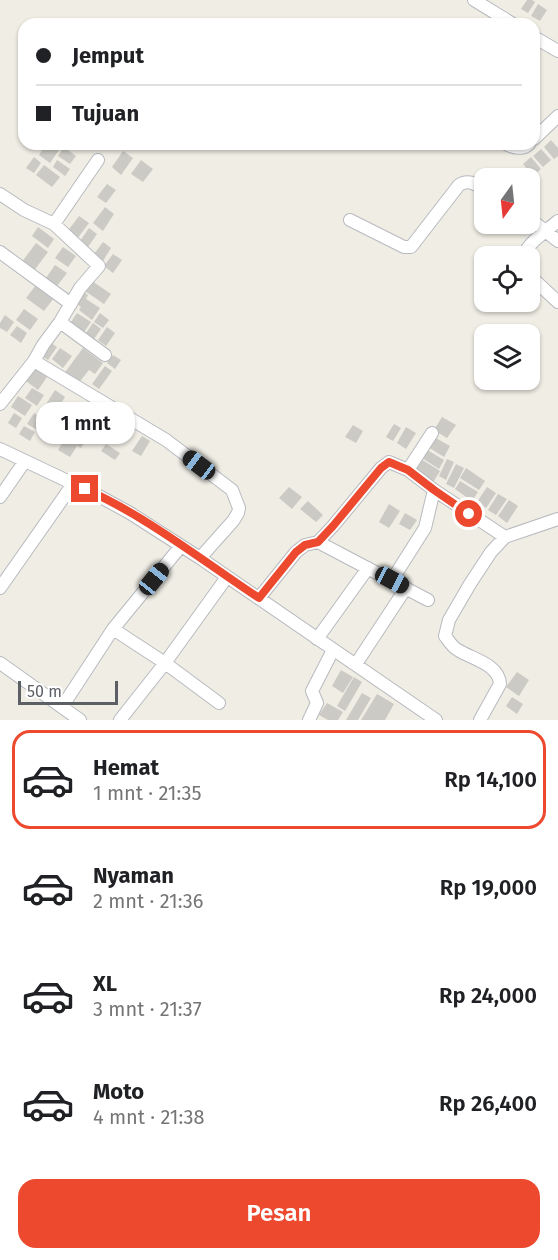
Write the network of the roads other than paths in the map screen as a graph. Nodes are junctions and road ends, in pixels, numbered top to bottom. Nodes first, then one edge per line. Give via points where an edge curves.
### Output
1 (474, 0) edge
2 (503, 18) edge
3 (540, 40) edge
4 (558, 51) edge
5 (558, 116) edge
6 (540, 129) edge
7 (98, 160) dead end
8 (474, 184) edge
9 (0, 194) edge
10 (350, 220) dead end
11 (558, 221) edge
12 (54, 224) junction
13 (540, 226) edge
14 (546, 231) junction
15 (558, 241) edge
16 (529, 246) edge
17 (0, 252) edge
18 (540, 285) edge
19 (558, 302) edge
20 (71, 304) junction
21 (60, 322) junction
22 (105, 355) dead end
23 (34, 361) junction
24 (0, 404) edge
25 (432, 433) dead end
26 (0, 449) edge
27 (25, 461) junction
28 (408, 470) junction
29 (73, 484) junction
30 (434, 490) junction
31 (0, 497) edge
32 (558, 519) edge
33 (505, 537) junction
34 (318, 542) junction
35 (181, 546) junction
36 (200, 558) junction
37 (368, 568) junction
38 (227, 577) junction
39 (392, 580) junction
40 (0, 588) edge
41 (406, 588) junction
42 (259, 598) junction
43 (428, 600) dead end
44 (113, 629) junction
45 (317, 639) junction
46 (333, 650) junction
47 (0, 663) edge
48 (165, 663) junction
49 (356, 664) junction
50 (219, 703) dead end
51 (62, 707) junction
52 (81, 720) edge
53 (120, 720) edge
54 (309, 720) edge
55 (436, 720) edge
56 (480, 720) edge

1 - 2 street
3 - 4 street
5 - 6 street
7 - 12 street
8 - 10 street via 459,184 411,247
9 - 12 street
11 - 14 street
12 - 20 street via 99,266
13 - 14 street
14 - 15 street
14 - 16 street
17 - 20 street
18 - 19 street
20 - 21 street
21 - 22 street
21 - 23 street
23 - 24 street
23 - 36 street via 166,440 232,490 238,513
25 - 28 street
26 - 27 street
27 - 29 street
27 - 31 street
28 - 30 street
28 - 34 street via 389,462 381,468
29 - 35 street via 130,513
29 - 40 street
30 - 33 street
30 - 39 street via 425,528
32 - 33 street
33 - 56 street via 470,585 449,620 445,636 455,648 491,668 500,678
34 - 37 street
34 - 42 street via 296,552
35 - 36 street
35 - 44 street
36 - 38 street
37 - 39 street
37 - 45 street
38 - 42 street
38 - 48 street
39 - 41 street
41 - 43 street
41 - 49 street
42 - 45 street
44 - 48 street
44 - 51 street
45 - 46 street
46 - 49 street
46 - 54 street via 312,691 317,703
47 - 51 street
48 - 50 street
48 - 53 street
49 - 55 street
51 - 52 street

